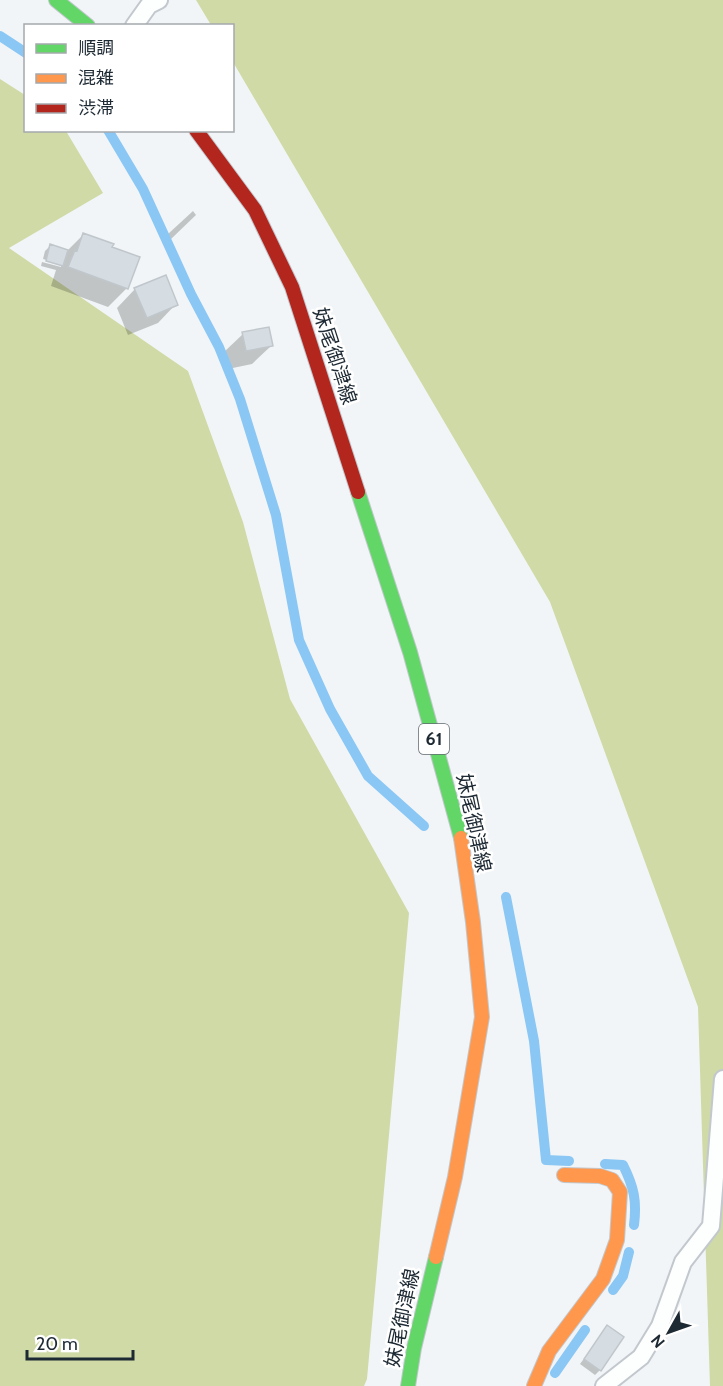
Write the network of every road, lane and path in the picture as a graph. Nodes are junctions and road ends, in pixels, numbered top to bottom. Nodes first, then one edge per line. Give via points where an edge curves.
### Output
1 (56, 0) edge
2 (159, 0) edge
3 (86, 24) edge
4 (136, 24) edge
5 (197, 132) edge
6 (723, 1079) edge
7 (564, 1175) dead end
8 (408, 1386) edge
9 (534, 1386) edge
10 (604, 1386) edge

1 - 3 main road
2 - 4 lane
5 - 8 main road, 妹尾御津線 / 61 via 255,210 292,287 410,652 460,831 482,1017 455,1177
6 - 10 lane via 711,1226 683,1262 660,1326 641,1357
7 - 9 main road via 612,1180 620,1192 617,1240 603,1279 549,1351

